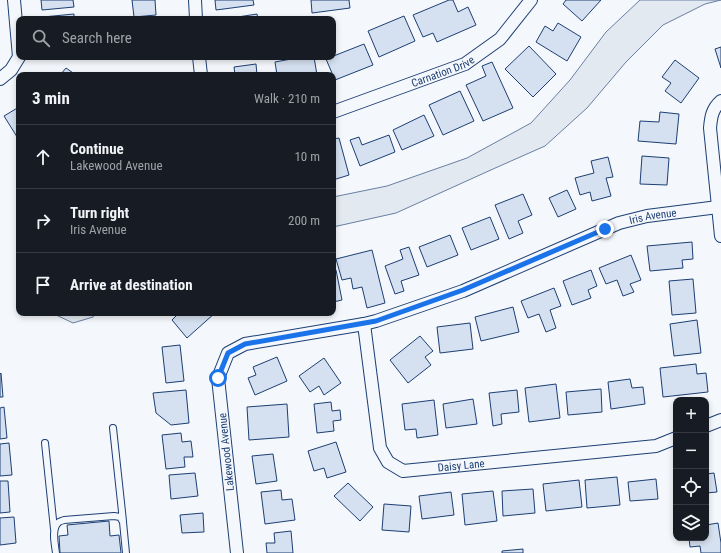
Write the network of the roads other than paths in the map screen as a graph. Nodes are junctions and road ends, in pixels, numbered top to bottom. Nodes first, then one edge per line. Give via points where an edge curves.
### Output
1 (14, 0) edge
2 (194, 0) edge
3 (532, 0) edge
4 (196, 16) edge
5 (16, 23) edge
6 (17, 60) edge
7 (199, 60) edge
8 (201, 72) edge
9 (0, 79) edge
10 (721, 102) edge
11 (336, 111) edge
12 (718, 207) junction
13 (721, 236) edge
14 (364, 324) junction
15 (228, 353) joint
16 (721, 420) edge
17 (709, 425) edge
18 (113, 428) dead end
19 (673, 439) edge
20 (45, 443) dead end
21 (123, 522) junction
22 (54, 529) junction
23 (56, 553) edge
24 (126, 553) edge
25 (237, 553) edge

1 - 5 street
2 - 4 street
3 - 11 street, Carnation Drive via 500,39 465,64
6 - 9 street via 11,70
7 - 8 street
10 - 12 street via 713,110 710,128
12 - 13 street
12 - 14 street, Iris Avenue via 647,216 619,223 463,290
14 - 15 street, Iris Avenue via 245,344
14 - 19 street, Daisy Lane via 380,448 388,462 403,470 656,446
15 - 25 street, Lakewood Avenue via 218,378
16 - 17 street
18 - 21 lane
20 - 22 lane
21 - 22 lane via 120,517 114,516 64,520 57,523
21 - 24 lane
22 - 23 lane

